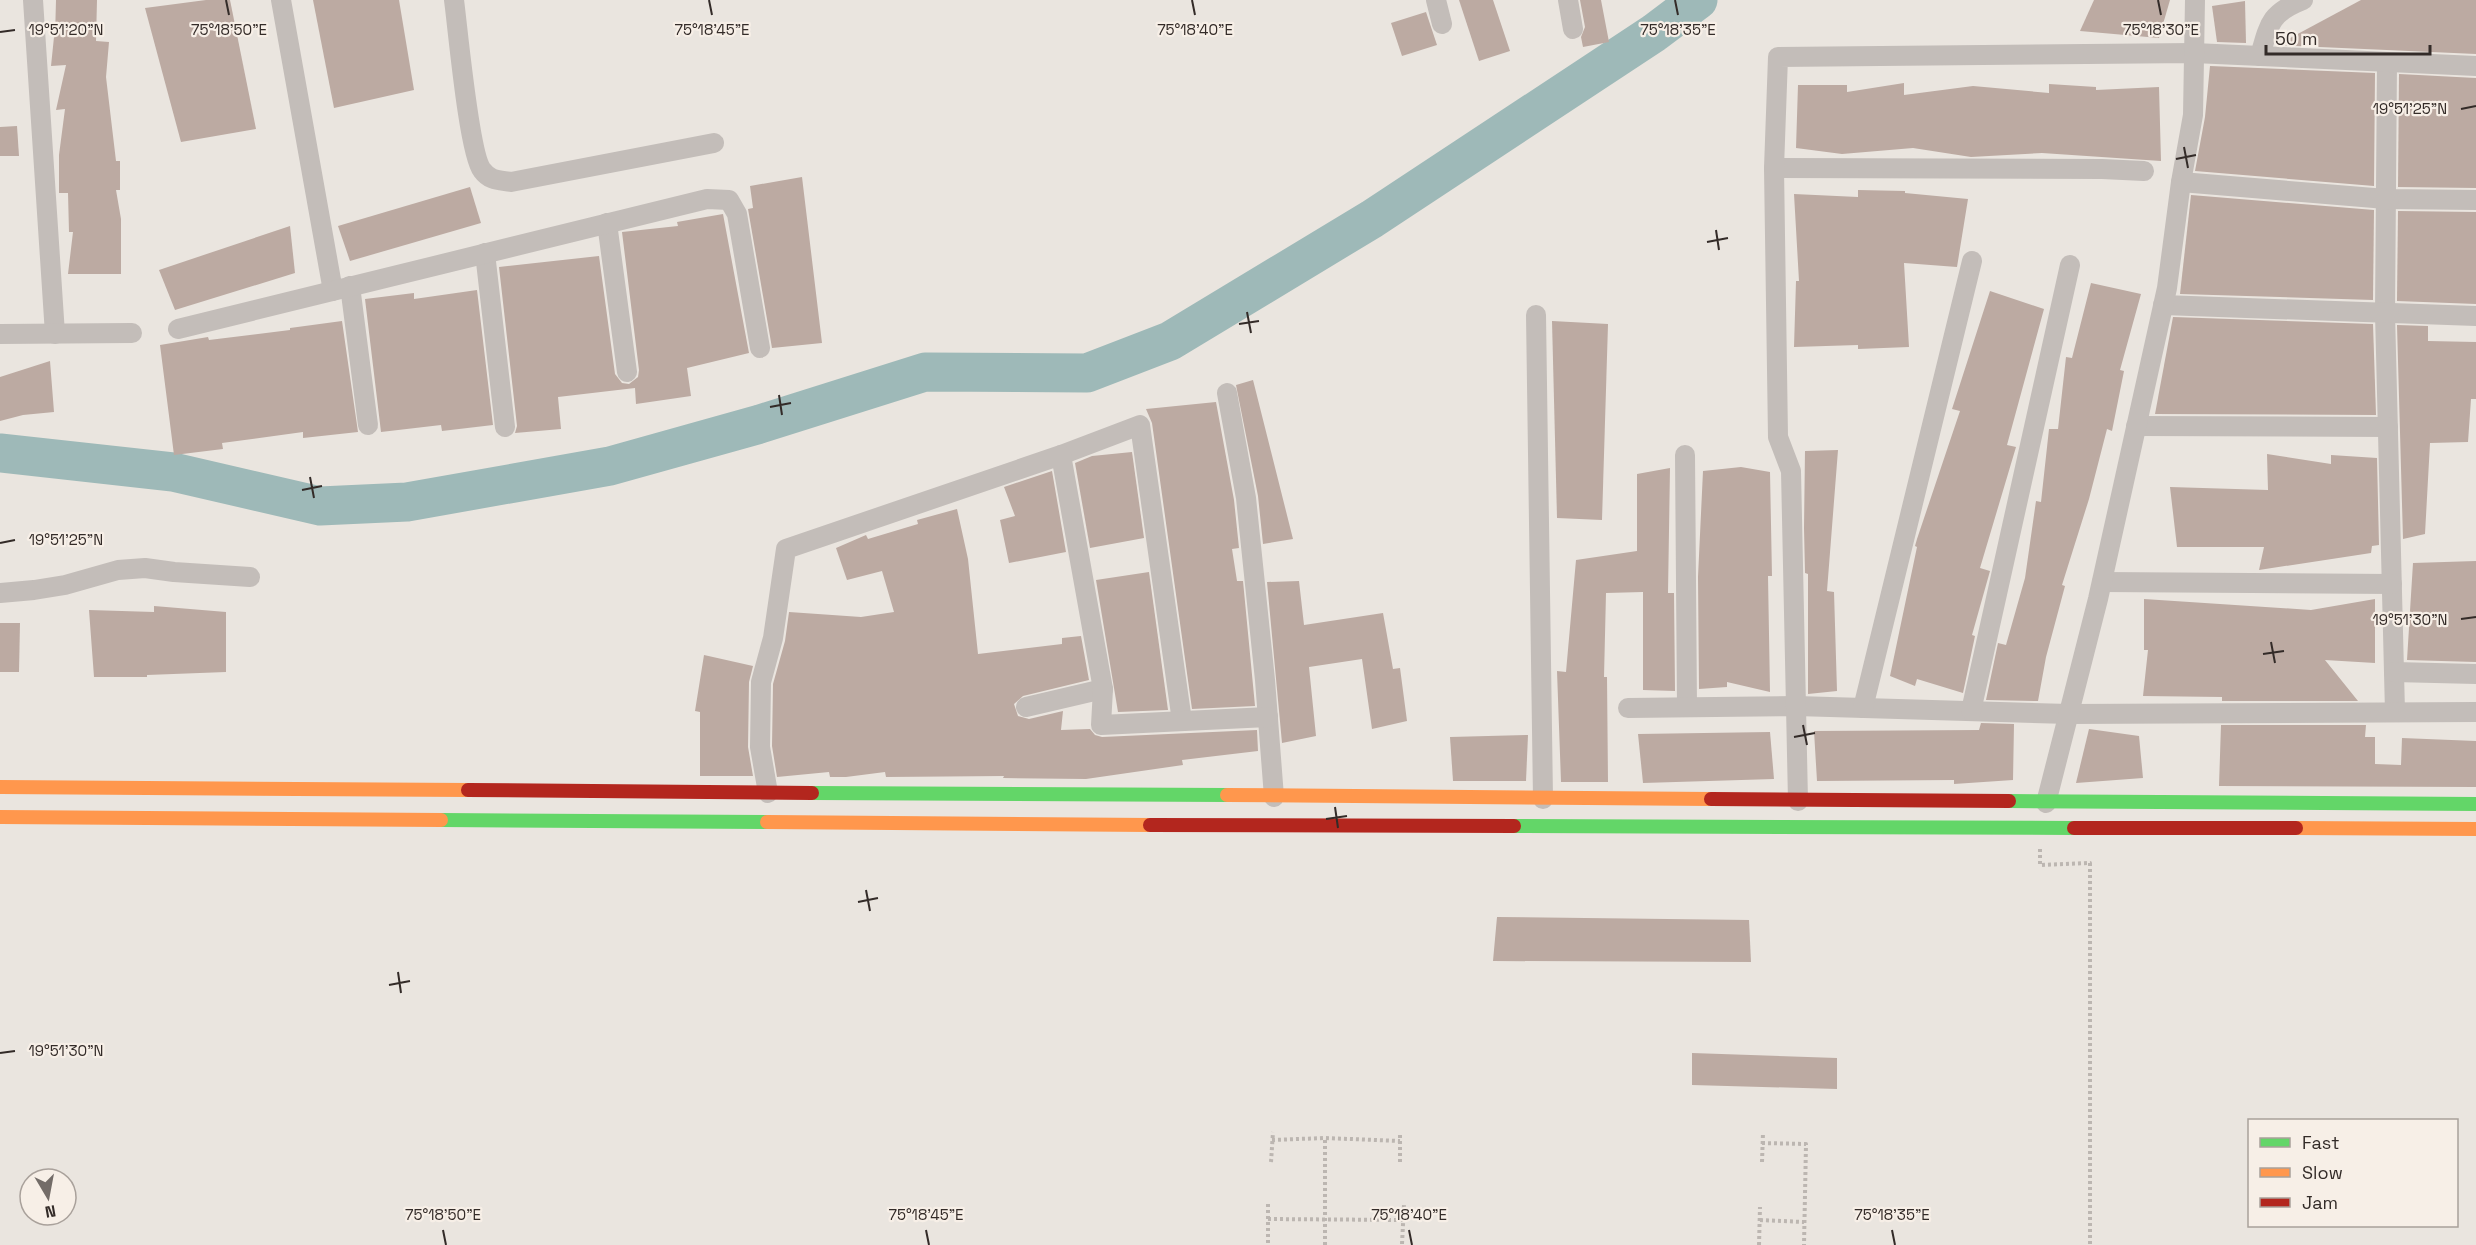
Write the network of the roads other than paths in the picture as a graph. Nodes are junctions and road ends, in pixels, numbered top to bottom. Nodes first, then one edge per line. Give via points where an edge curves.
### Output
1 (33, 0) edge
2 (281, 0) edge
3 (454, 0) edge
4 (1436, 0) edge
5 (1568, 0) edge
6 (2195, 0) edge
7 (2303, 0) edge
8 (1442, 24) dead end
9 (1573, 29) dead end
10 (2194, 53) junction
11 (2260, 56) junction
12 (2387, 62) junction
13 (2476, 66) edge
14 (714, 142) dead end
15 (1774, 168) junction
16 (2144, 171) dead end
17 (2181, 182) junction
18 (2386, 199) junction
19 (2476, 200) edge
20 (607, 223) junction
21 (485, 253) junction
22 (1972, 261) dead end
23 (2070, 265) dead end
24 (341, 288) junction
25 (2163, 305) junction
26 (2385, 313) junction
27 (1536, 315) dead end
28 (2476, 316) edge
29 (178, 328) dead end
30 (132, 333) dead end
31 (0, 334) edge
32 (55, 334) junction
33 (760, 348) dead end
34 (627, 372) dead end
35 (1227, 393) dead end
36 (368, 425) dead end
37 (2136, 426) junction
38 (506, 427) dead end
39 (2388, 427) junction
40 (1061, 455) junction
41 (1685, 455) dead end
42 (250, 578) dead end
43 (2102, 582) junction
44 (2392, 584) junction
45 (0, 593) edge
46 (2394, 672) junction
47 (2476, 674) edge
48 (1103, 689) junction
49 (1796, 706) junction
50 (1026, 707) dead end
51 (1687, 707) junction
52 (1628, 708) dead end
53 (1863, 708) junction
54 (1971, 711) junction
55 (2395, 712) junction
56 (2476, 712) edge
57 (2069, 714) junction
58 (1268, 717) junction
59 (1182, 721) junction
60 (0, 787) edge
61 (768, 793) junction
62 (1274, 797) junction
63 (1543, 799) junction
64 (1798, 801) junction
65 (2046, 803) junction
66 (2476, 804) edge
67 (0, 817) edge
68 (2476, 829) edge

1 - 32 street
2 - 24 street
3 - 14 street via 473,138 480,169 490,179 511,182
4 - 8 street
5 - 9 street
6 - 10 street
7 - 11 street via 2274,16
10 - 11 street
10 - 15 street via 1778,57
10 - 17 street via 2193,115
11 - 12 street
12 - 13 street
12 - 18 street
15 - 16 street
15 - 49 street via 1778,437 1791,471
17 - 18 street
17 - 25 street
18 - 19 street
18 - 26 street
20 - 21 street
20 - 33 street via 707,199 729,201 736,214
20 - 34 street
21 - 24 street
21 - 38 street
22 - 53 street
23 - 54 street
24 - 29 street
24 - 36 street
25 - 26 street
25 - 37 street
26 - 28 street
26 - 39 street
27 - 63 street
30 - 32 street
31 - 32 street
35 - 58 street via 1245,498
37 - 39 street
37 - 43 street
39 - 44 street
40 - 48 street
40 - 59 street via 1140,425
40 - 61 street via 786,549 773,639 761,682 760,747
41 - 51 street
42 - 45 street via 145,568 118,570 65,585
43 - 44 street
43 - 57 street
44 - 46 street
46 - 47 street
46 - 55 street
48 - 50 street
48 - 59 street via 1101,725
49 - 51 street
49 - 53 street
49 - 64 street
51 - 52 street
53 - 54 street
54 - 57 street
55 - 56 street
55 - 57 street
57 - 65 street
58 - 59 street
58 - 62 street
60 - 61 street
61 - 62 street
62 - 63 street
63 - 64 street
64 - 65 street
65 - 66 street
67 - 68 street

